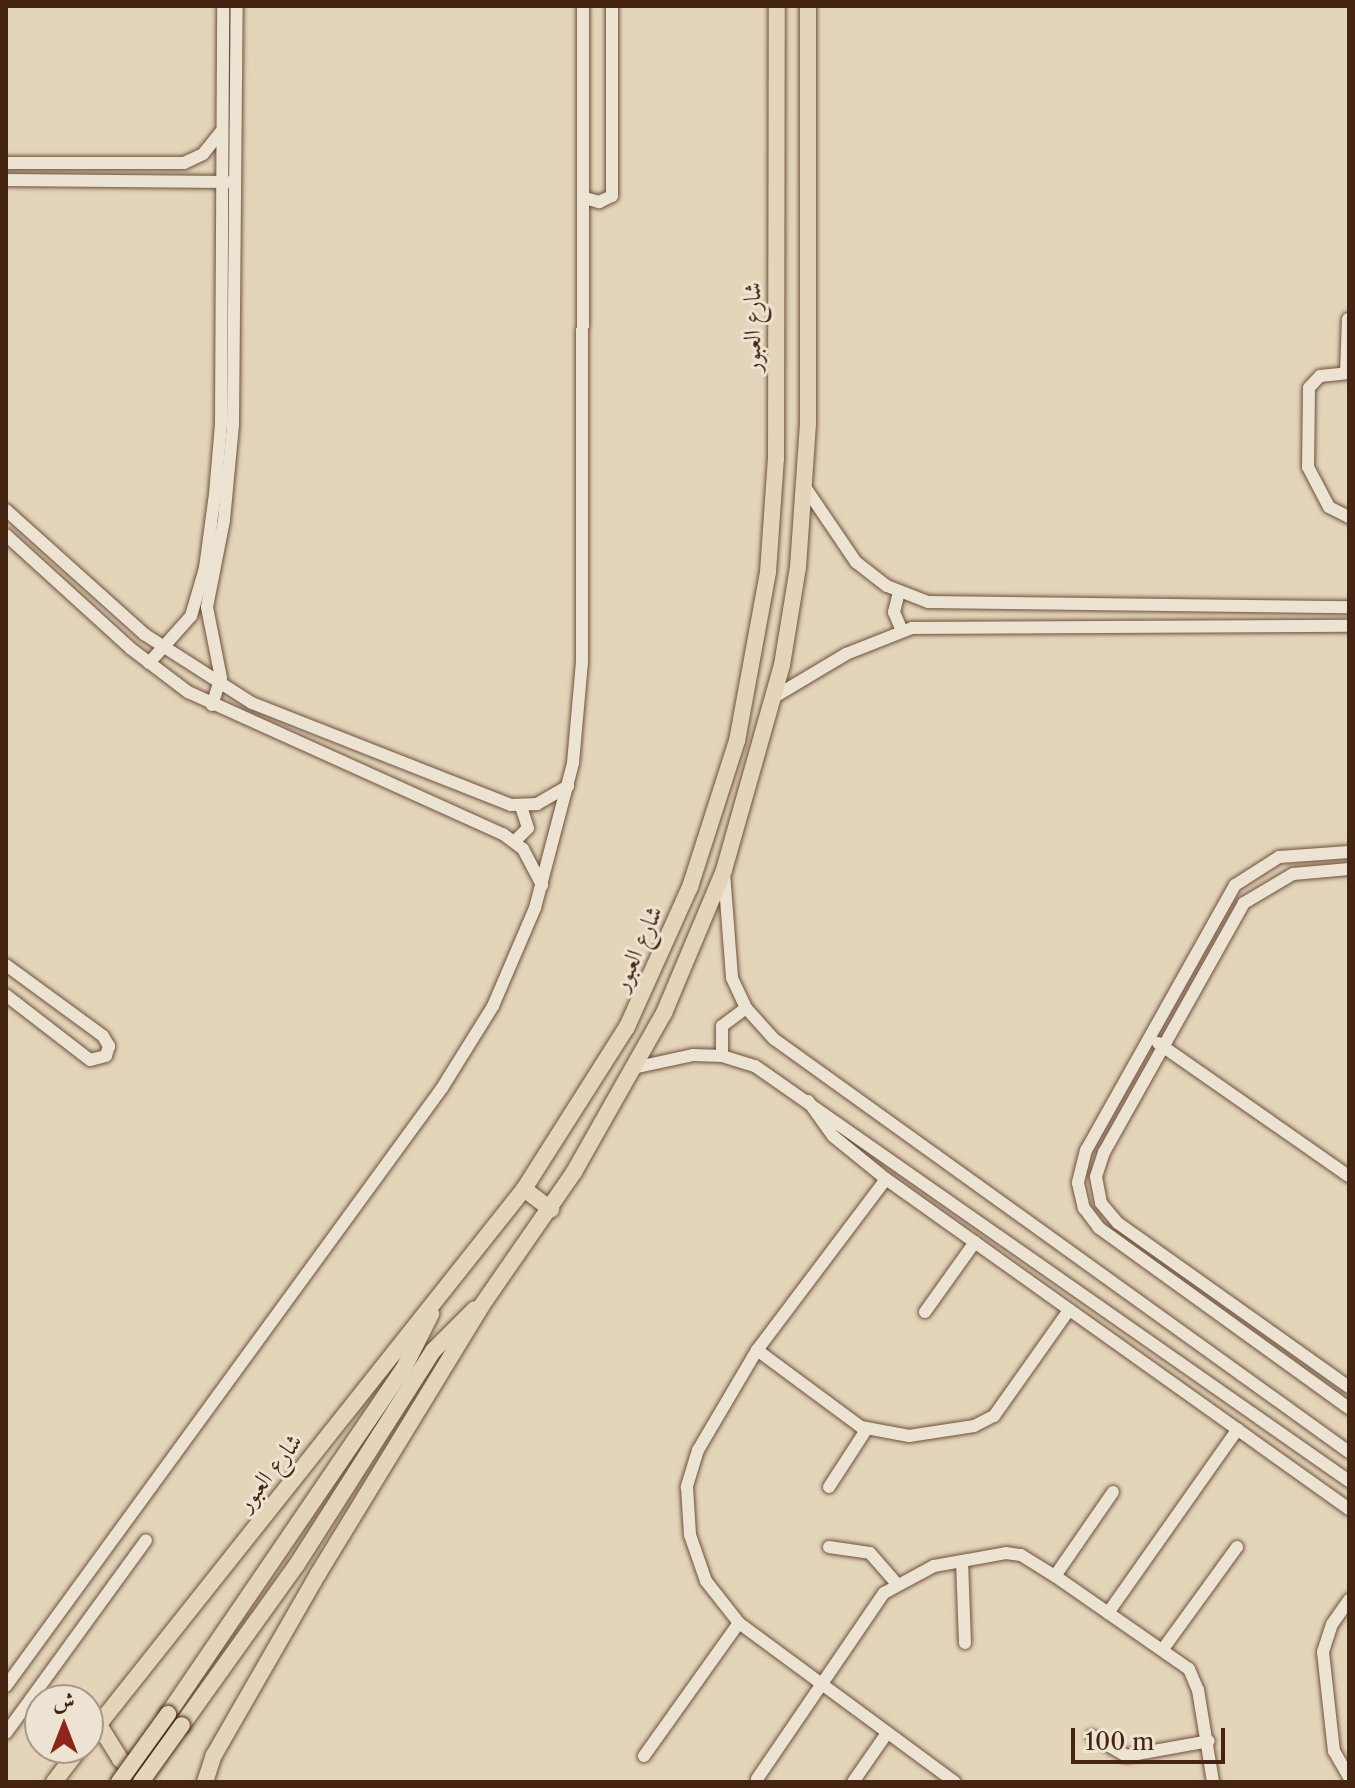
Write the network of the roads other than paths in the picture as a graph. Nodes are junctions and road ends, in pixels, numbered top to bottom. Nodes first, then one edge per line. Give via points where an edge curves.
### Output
1 (223, 6) edge
2 (237, 6) edge
3 (583, 6) edge
4 (612, 6) edge
5 (777, 6) edge
6 (808, 6) edge
7 (222, 129) junction
8 (585, 157) junction
9 (6, 163) edge
10 (611, 165) junction
11 (6, 180) edge
12 (228, 182) junction
13 (585, 198) junction
14 (1348, 319) edge
15 (228, 354) junction
16 (1348, 373) edge
17 (805, 487) junction
18 (6, 510) edge
19 (1349, 517) edge
20 (30, 532) junction
21 (6, 535) edge
22 (18, 546) junction
23 (89, 586) junction
24 (899, 592) junction
25 (76, 599) junction
26 (1349, 607) edge
27 (191, 616) junction
28 (207, 622) junction
29 (1349, 626) edge
30 (902, 631) junction
31 (163, 648) junction
32 (149, 663) junction
33 (221, 687) junction
34 (774, 697) junction
35 (212, 705) junction
36 (568, 786) junction
37 (521, 806) junction
38 (515, 841) junction
39 (1349, 852) edge
40 (1349, 869) edge
41 (724, 870) junction
42 (542, 885) junction
43 (6, 965) edge
44 (26, 981) junction
45 (8, 999) edge
46 (746, 1008) junction
47 (1149, 1037) junction
48 (1163, 1046) junction
49 (722, 1056) junction
50 (633, 1068) junction
51 (806, 1098) junction
52 (1349, 1176) edge
53 (886, 1179) junction
54 (524, 1189) junction
55 (551, 1209) junction
56 (975, 1242) junction
57 (1159, 1252) junction
58 (1150, 1265) junction
59 (437, 1298) junction
60 (482, 1305) junction
61 (1069, 1310) junction
62 (925, 1312) dead end
63 (757, 1350) junction
64 (1349, 1387) edge
65 (1349, 1408) edge
66 (1238, 1429) junction
67 (866, 1430) junction
68 (1349, 1452) edge
69 (1349, 1481) edge
70 (829, 1487) dead end
71 (1113, 1492) dead end
72 (1349, 1509) edge
73 (146, 1540) dead end
74 (829, 1547) dead end
75 (1237, 1547) dead end
76 (962, 1561) junction
77 (1055, 1576) junction
78 (896, 1583) junction
79 (81, 1584) junction
80 (102, 1599) junction
81 (1349, 1600) edge
82 (1108, 1613) junction
83 (739, 1623) junction
84 (965, 1643) dead end
85 (1163, 1649) junction
86 (6, 1686) edge
87 (822, 1687) junction
88 (104, 1718) edge
89 (6, 1733) edge
90 (887, 1733) junction
91 (1092, 1736) dead end
92 (1209, 1741) junction
93 (104, 1743) edge
94 (644, 1756) dead end
95 (68, 1764) edge
96 (1349, 1777) edge
97 (757, 1779) dead end
98 (54, 1782) edge
99 (119, 1782) edge
100 (141, 1782) edge
101 (151, 1782) edge
102 (205, 1782) edge
103 (853, 1782) edge
104 (955, 1782) edge
105 (1213, 1782) edge

1 - 7 street
2 - 12 street
3 - 8 street
4 - 10 street
5 - 54 main road, شارع العبور via 776,459 768,572 750,682 711,829 660,959 586,1099
6 - 17 main road
7 - 9 street via 211,147 184,163
7 - 12 street
8 - 10 street
8 - 13 street
10 - 13 street via 612,196 599,202
11 - 12 street
12 - 15 street
13 - 36 street via 582,662
14 - 16 street
15 - 27 street via 205,568
15 - 28 street via 229,473
16 - 19 street via 1320,376 1309,388 1308,467 1329,507
17 - 24 street via 847,553
17 - 34 main road via 791,616
18 - 20 street
20 - 22 street
20 - 23 street
21 - 22 street
22 - 25 street
23 - 25 street
23 - 31 street
24 - 26 street via 962,606
24 - 30 street via 894,612
25 - 32 street
27 - 28 street
27 - 31 street
28 - 33 street
29 - 30 street
30 - 34 street via 839,657
31 - 32 street
31 - 33 street
32 - 35 street
33 - 35 street
33 - 37 street via 456,785
34 - 41 main road
35 - 38 street
36 - 37 street via 548,800
36 - 42 street
37 - 38 street via 528,828
38 - 42 street
39 - 47 street via 1292,854 1245,876 1217,910
40 - 48 street via 1293,874 1250,897
41 - 46 street via 728,961
41 - 50 main road via 685,967
42 - 79 street via 516,958 466,1052
43 - 44 street
44 - 45 street
44 - 45 street via 103,1036 109,1046 106,1056 90,1060
46 - 49 street via 722,1026
46 - 68 street via 774,1039 855,1100
47 - 48 street
47 - 58 street via 1082,1158 1078,1183 1093,1222
48 - 52 street
48 - 57 street via 1100,1160 1096,1177 1105,1211
49 - 50 street via 680,1056
49 - 51 street via 755,1066
50 - 55 main road
51 - 53 street via 833,1136
51 - 69 street
53 - 56 street
53 - 63 street
54 - 55 main road
54 - 59 main road, شارع العبور
55 - 60 main road
56 - 61 street
56 - 62 street
57 - 58 street
57 - 64 street
58 - 65 street
59 - 88 main road, شارع العبور
59 - 99 main road, bridge via 410,1359
60 - 100 main road, bridge via 433,1351 303,1555
60 - 102 main road via 318,1574 214,1755
61 - 66 street
61 - 67 street via 988,1420 909,1436
63 - 67 street
63 - 83 street via 698,1450 687,1487 690,1535 700,1570
66 - 72 street
66 - 82 street
67 - 70 street
71 - 77 street
73 - 80 street
74 - 78 street via 870,1553
75 - 85 street
76 - 77 street via 1014,1553
76 - 78 street
76 - 84 street
77 - 82 street
78 - 87 street via 861,1625
79 - 80 street via 88,1596
79 - 86 street
80 - 89 street
81 - 96 street via 1332,1624 1323,1652 1334,1751
82 - 85 street
83 - 87 street
83 - 94 street
85 - 92 street via 1195,1679
87 - 90 street
87 - 97 street
90 - 103 street
90 - 104 street
91 - 92 street via 1126,1756
92 - 105 street
93 - 101 main road
95 - 98 main road

